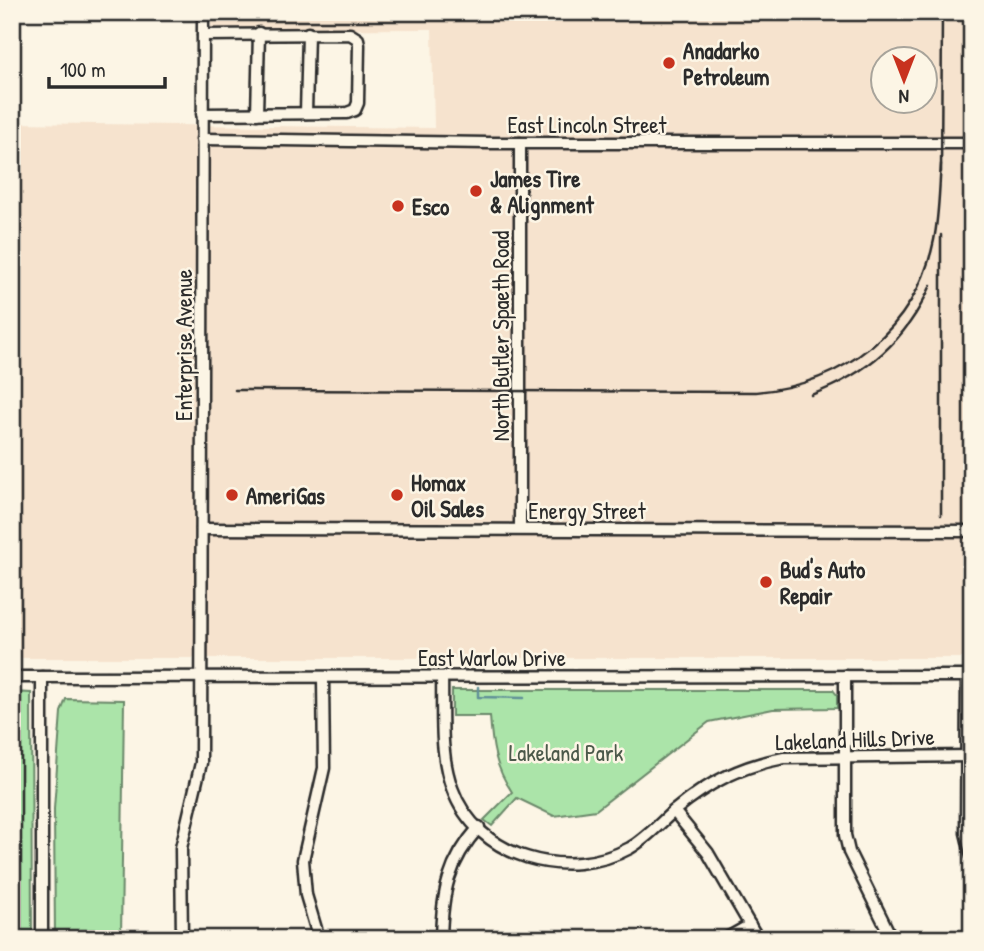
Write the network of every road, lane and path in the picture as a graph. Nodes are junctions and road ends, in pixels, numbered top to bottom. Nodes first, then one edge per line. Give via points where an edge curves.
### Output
1 (203, 12) edge
2 (259, 33) junction
3 (308, 33) junction
4 (203, 35) junction
5 (306, 113) junction
6 (202, 114) junction
7 (257, 114) junction
8 (202, 139) junction
9 (520, 143) junction
10 (972, 143) edge
11 (202, 529) junction
12 (520, 529) junction
13 (972, 531) edge
14 (845, 676) junction
15 (970, 676) edge
16 (12, 677) edge
17 (42, 677) junction
18 (442, 677) junction
19 (202, 678) junction
20 (323, 678) junction
21 (846, 756) junction
22 (969, 756) edge
23 (674, 811) junction
24 (479, 827) junction
25 (972, 857) edge
26 (750, 925) junction
27 (41, 939) edge
28 (181, 939) edge
29 (319, 939) edge
30 (442, 939) edge
31 (725, 939) edge
32 (758, 939) edge
33 (892, 939) edge

1 - 4 street, Enterprise Avenue
2 - 3 street
2 - 4 street
2 - 7 street
3 - 5 street
3 - 5 street via 350,34 358,39 358,103 346,113
4 - 6 street, Enterprise Avenue
5 - 7 street
6 - 7 street
6 - 8 street, Enterprise Avenue
8 - 9 street, East Lincoln Street
8 - 11 street, Enterprise Avenue
9 - 10 street, East Lincoln Street
9 - 12 street, North Butler Spaeth Road
11 - 12 street, Energy Street
11 - 19 street, Enterprise Avenue
12 - 13 street, Energy Street
14 - 15 street, East Warlow Drive
14 - 18 street, East Warlow Drive
14 - 21 street
15 - 22 street
16 - 17 street, East Warlow Drive
17 - 19 street, East Warlow Drive
17 - 27 street
18 - 20 street, East Warlow Drive
18 - 24 street, Lakeland Hills Drive via 446,767 452,790
19 - 20 street, East Warlow Drive
19 - 28 street, Enterprise Avenue via 201,763 181,848
20 - 29 street via 324,768 303,860 306,895
21 - 22 street, Lakeland Hills Drive
21 - 23 street, Lakeland Hills Drive via 757,763 709,784
21 - 33 street via 849,852
22 - 25 street via 966,834
23 - 24 street, Lakeland Hills Drive via 631,847 581,864 527,859 501,846
23 - 26 street via 708,853
24 - 30 street via 450,872 442,900
26 - 31 street
26 - 32 street

